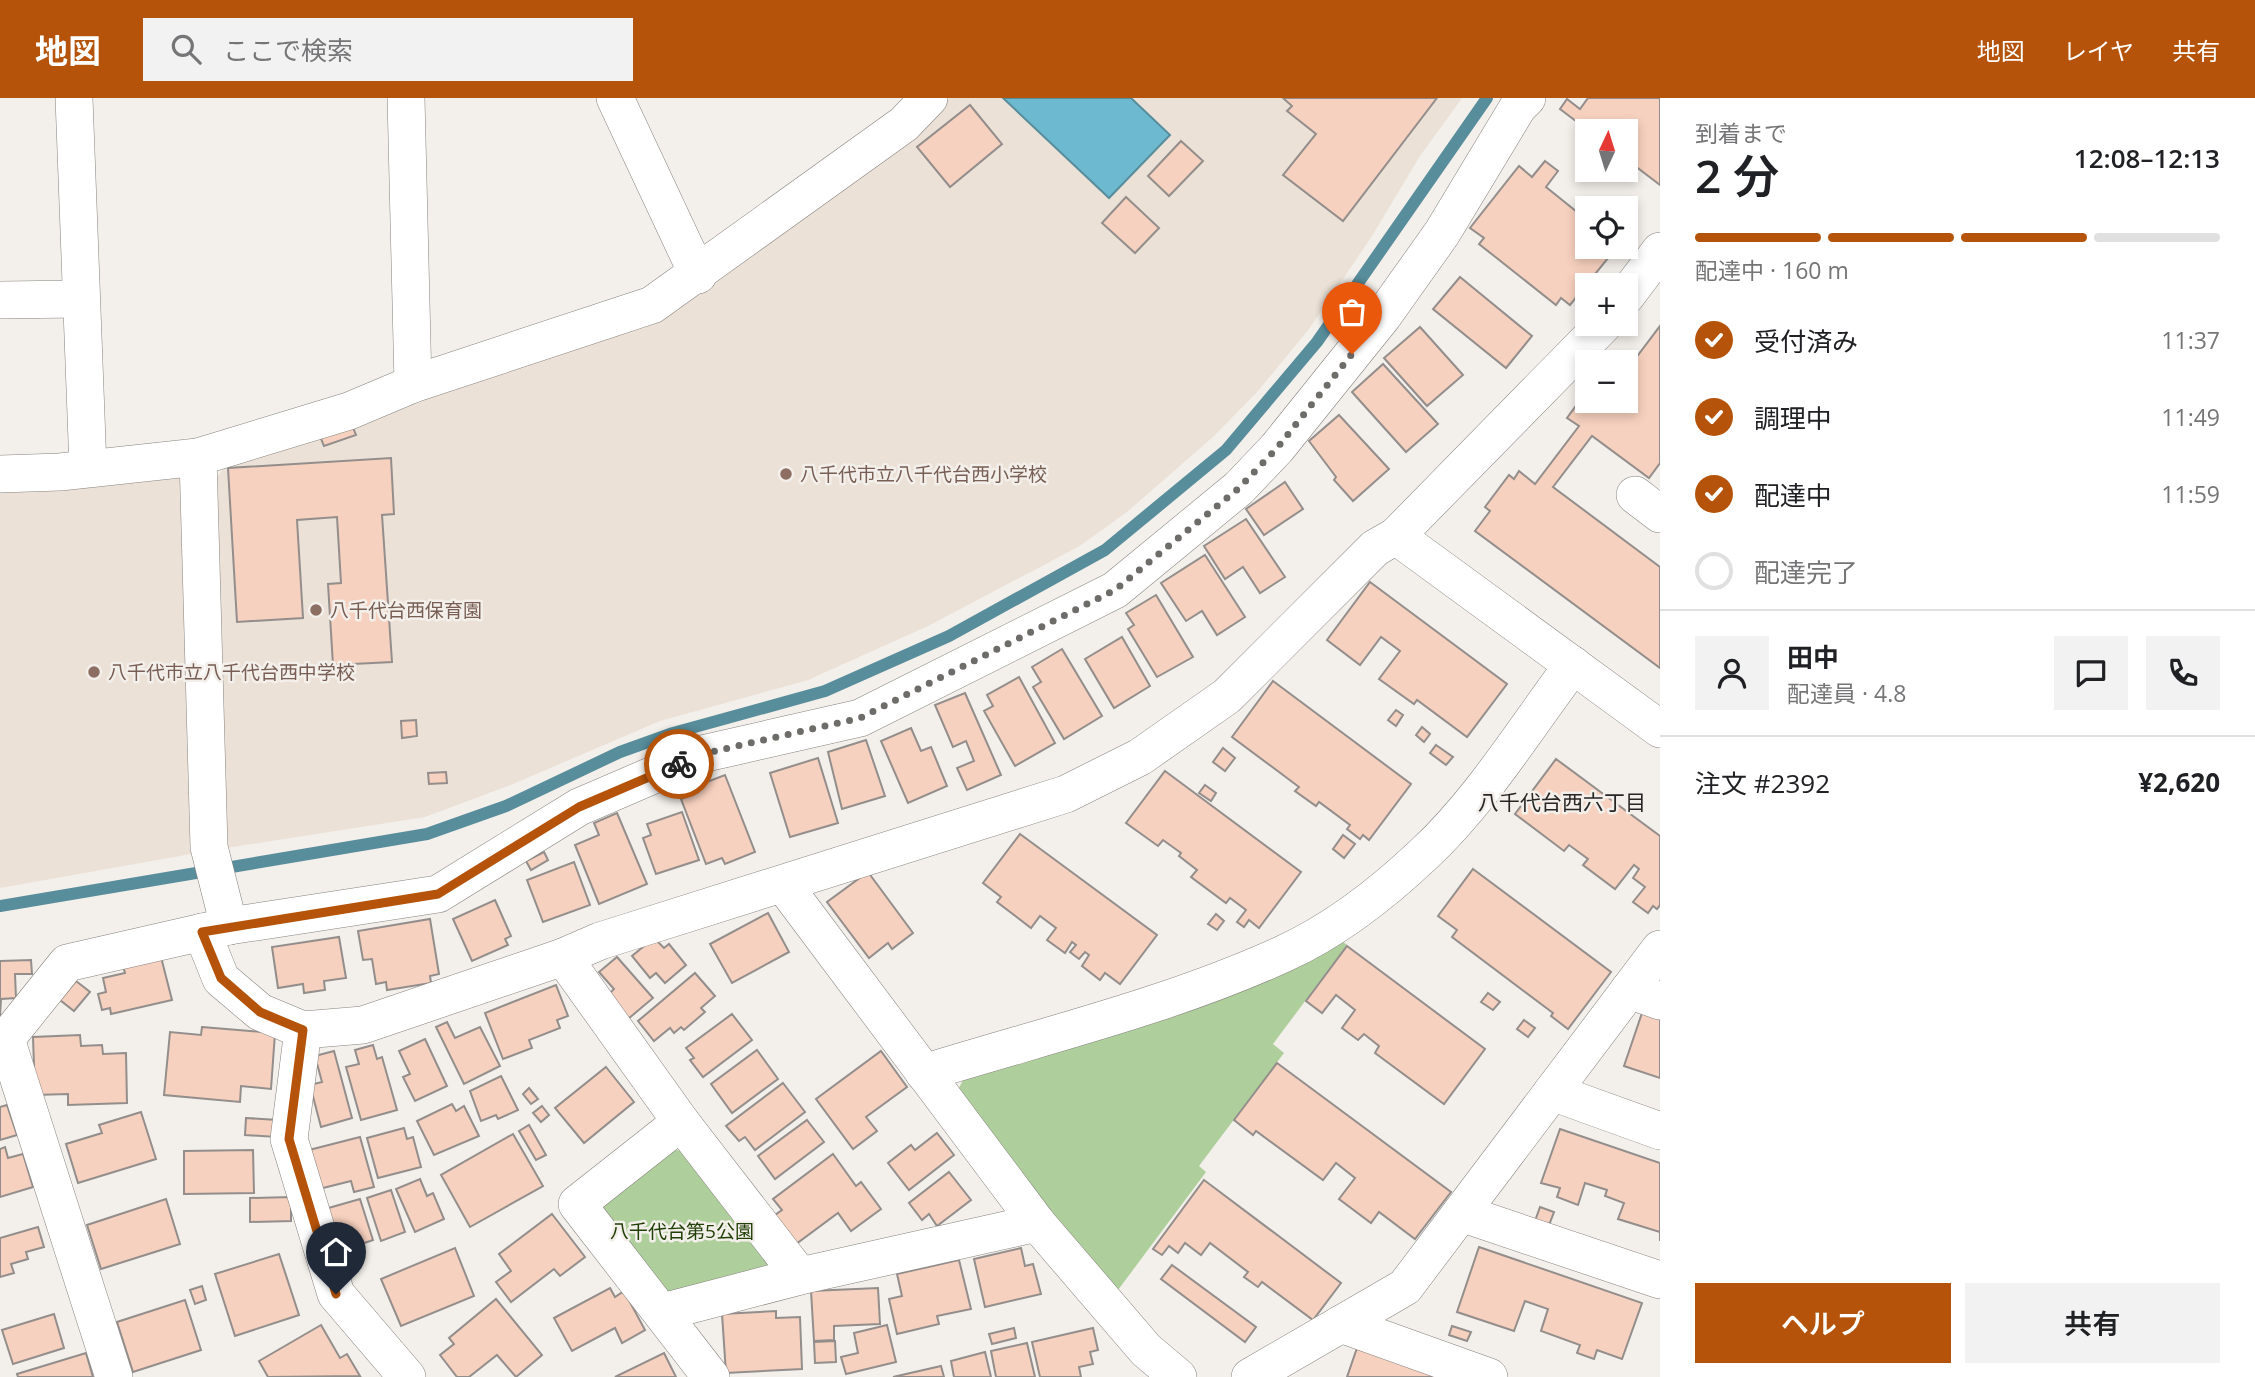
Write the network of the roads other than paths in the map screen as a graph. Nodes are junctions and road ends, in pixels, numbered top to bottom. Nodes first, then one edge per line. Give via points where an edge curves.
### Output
1 (74, 98) edge
2 (406, 98) edge
3 (615, 98) edge
4 (929, 98) edge
5 (1527, 98) edge
6 (1660, 251) edge
7 (698, 275) junction
8 (1638, 280) edge
9 (80, 299) junction
10 (0, 300) edge
11 (1592, 336) edge
12 (412, 384) junction
13 (198, 457) junction
14 (88, 468) junction
15 (0, 474) edge
16 (1396, 536) junction
17 (1573, 665) junction
18 (1660, 729) edge
19 (783, 884) junction
20 (216, 929) junction
21 (1660, 949) edge
22 (563, 957) junction
23 (1644, 996) edge
24 (303, 1030) junction
25 (3, 1040) edge
26 (924, 1073) junction
27 (1552, 1092) junction
28 (681, 1122) junction
29 (1660, 1131) edge
30 (1461, 1213) junction
31 (1037, 1223) junction
32 (800, 1276) junction
33 (1660, 1280) edge
34 (663, 1312) junction
35 (1341, 1324) junction
36 (114, 1377) edge
37 (407, 1377) edge
38 (710, 1377) edge
39 (1178, 1377) edge
40 (1250, 1377) edge
41 (1489, 1377) edge

1 - 9 street
2 - 12 street
3 - 7 street
4 - 7 street via 904,124
5 - 20 street via 1443,233 1277,448 1239,488 1115,590 860,718 702,754 579,807 438,894
6 - 8 street
7 - 12 street via 652,305
9 - 10 street
9 - 14 street
11 - 16 street
12 - 13 street via 349,411
13 - 14 street
13 - 20 street via 209,847 219,890
14 - 15 street
16 - 17 street
16 - 19 street via 1375,548 1227,696 1140,757 1066,794
17 - 18 street
17 - 26 street via 1468,805 1426,852 1326,930 1283,954 1181,994
19 - 22 street via 600,941
19 - 26 street
20 - 24 street via 221,978 260,1012
20 - 25 street via 67,962
21 - 23 street
22 - 24 street via 363,1026
22 - 28 street
23 - 27 street
24 - 37 street via 289,1139 336,1294
25 - 36 street
26 - 31 street
27 - 29 street
27 - 30 street
28 - 32 street
28 - 34 street via 577,1204
30 - 33 street
30 - 35 street via 1405,1287
31 - 32 street
31 - 39 street via 1146,1350
32 - 34 street
34 - 38 street
35 - 40 street
35 - 41 street

